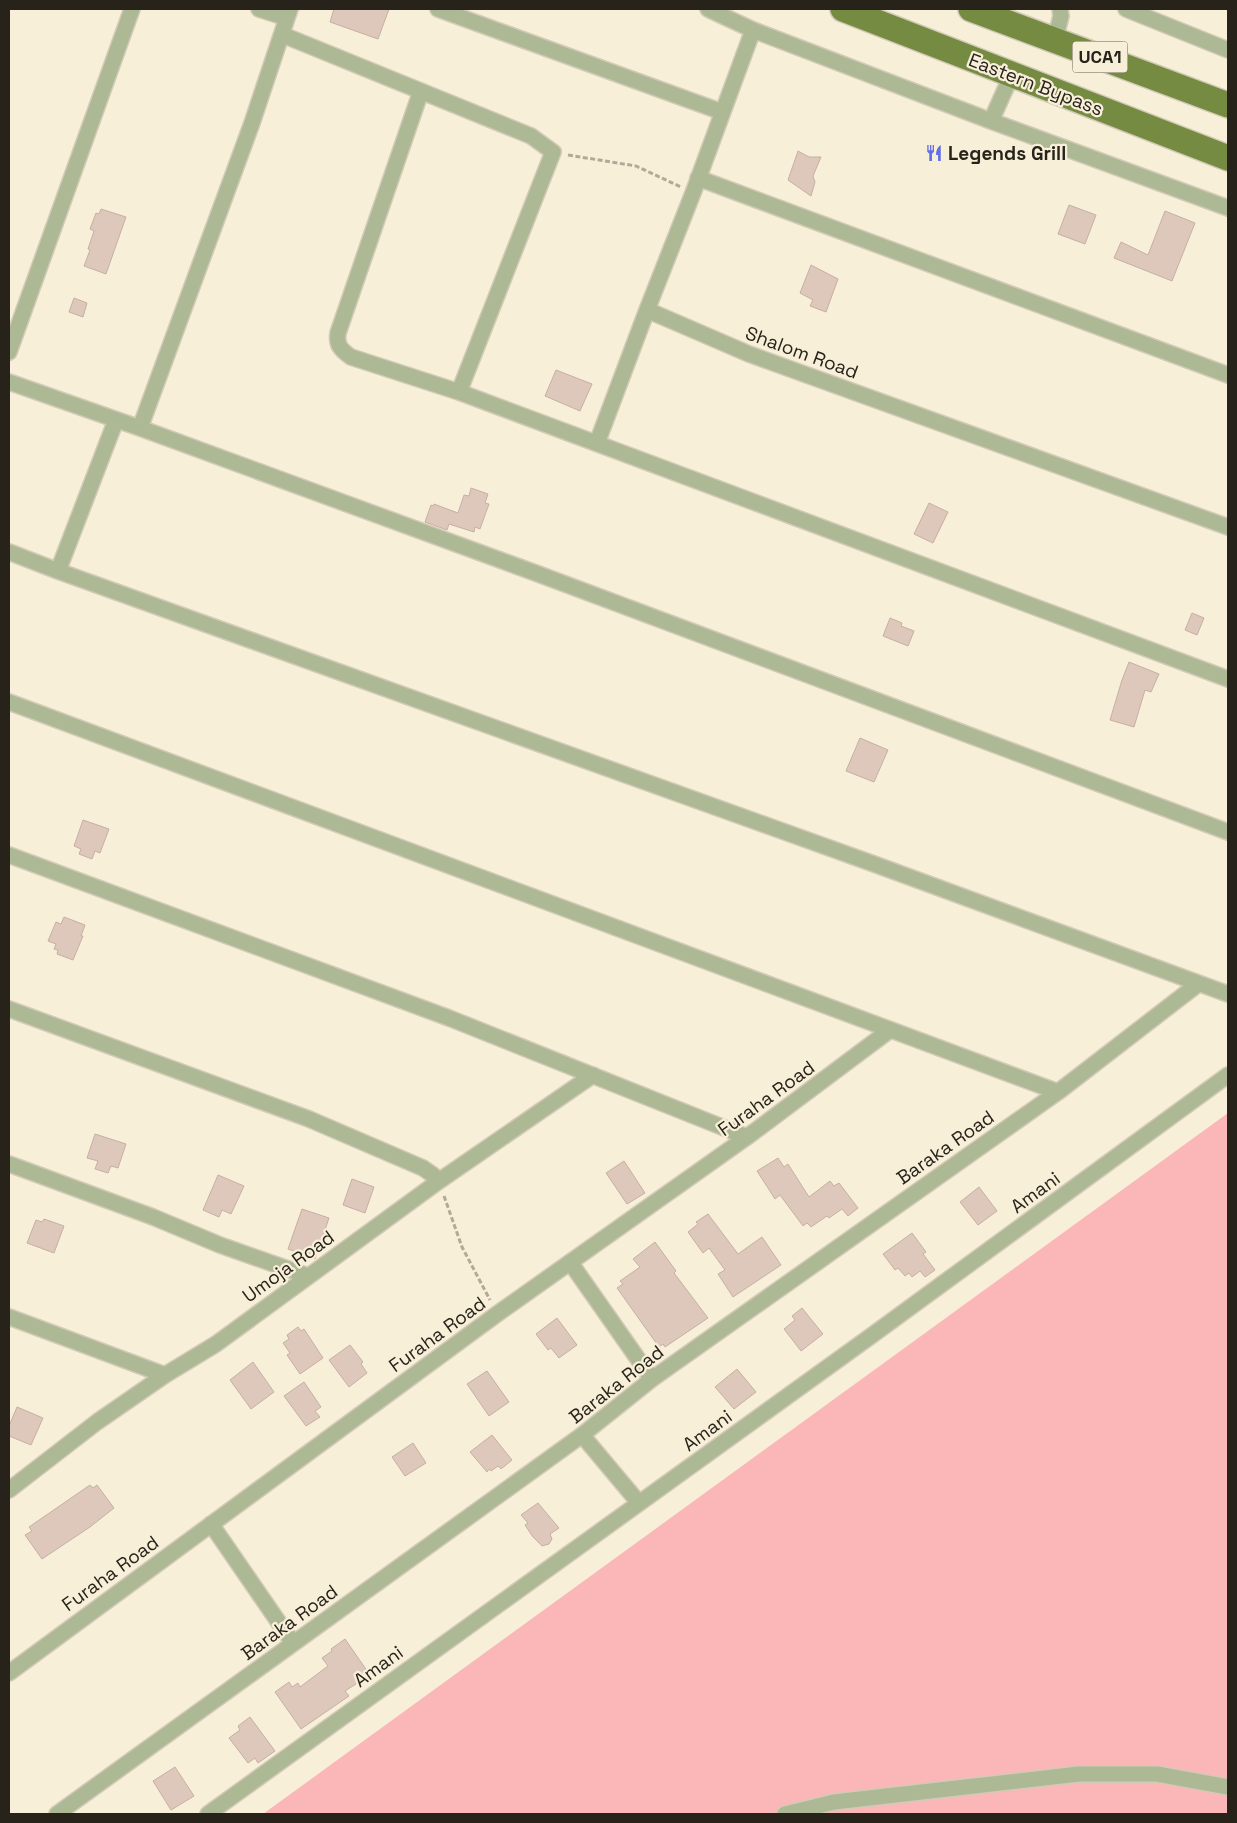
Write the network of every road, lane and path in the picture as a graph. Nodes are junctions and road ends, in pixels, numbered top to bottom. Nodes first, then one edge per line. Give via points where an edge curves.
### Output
1 (132, 9) edge
2 (260, 9) edge
3 (438, 9) edge
4 (708, 9) edge
5 (843, 9) edge
6 (971, 9) edge
7 (1060, 9) edge
8 (1126, 9) edge
9 (289, 13) edge
10 (997, 14) edge
11 (752, 30) junction
12 (283, 35) junction
13 (1055, 40) junction
14 (1228, 50) edge
15 (1012, 74) junction
16 (421, 91) junction
17 (1228, 105) edge
18 (722, 112) junction
19 (991, 121) junction
20 (553, 152) junction
21 (1228, 158) edge
22 (698, 178) junction
23 (693, 193) junction
24 (1228, 208) edge
25 (646, 310) junction
26 (9, 352) edge
27 (1228, 375) edge
28 (9, 382) edge
29 (459, 392) junction
30 (116, 420) junction
31 (140, 428) junction
32 (597, 443) junction
33 (1228, 527) edge
34 (9, 552) edge
35 (58, 572) junction
36 (1228, 679) edge
37 (9, 702) edge
38 (1228, 832) edge
39 (9, 855) edge
40 (1198, 984) junction
41 (1228, 994) edge
42 (9, 1009) edge
43 (890, 1030) junction
44 (593, 1075) junction
45 (1228, 1076) edge
46 (1058, 1092) junction
47 (747, 1137) junction
48 (9, 1164) edge
49 (439, 1182) junction
50 (570, 1262) junction
51 (308, 1276) junction
52 (497, 1314) junction
53 (9, 1317) edge
54 (165, 1375) junction
55 (652, 1379) junction
56 (582, 1435) junction
57 (12, 1484) edge
58 (639, 1503) junction
59 (211, 1524) junction
60 (293, 1643) junction
61 (9, 1673) edge
62 (1228, 1787) edge
63 (57, 1814) edge
64 (208, 1814) edge
65 (785, 1814) edge

1 - 26 street
2 - 9 street
3 - 18 street
4 - 11 street
5 - 15 main road, Eastern Bypass
6 - 10 main road, UCA1
7 - 13 street
8 - 14 street
9 - 12 street
10 - 13 main road, UCA1
11 - 18 street
11 - 19 street
12 - 16 street
12 - 31 street
13 - 17 main road, UCA1
15 - 19 street
15 - 21 main road, Eastern Bypass
16 - 20 street via 531,136
16 - 29 street via 337,339 338,345 351,356
18 - 22 street
19 - 24 street
20 - 23 path via 636,166
20 - 29 street
22 - 23 street
22 - 27 street
23 - 25 street
25 - 32 street
25 - 33 street, Shalom Road via 758,358
28 - 30 street
29 - 32 street
30 - 31 street
30 - 35 street
31 - 38 street
32 - 36 street
34 - 35 street
35 - 40 street
37 - 43 street
39 - 44 street via 449,1018
40 - 41 street
40 - 46 street, Baraka Road
42 - 49 street via 309,1120 422,1168
43 - 46 street
43 - 47 street, Furaha Road
44 - 47 street
44 - 49 street, Umoja Road
45 - 58 street, Amani
46 - 55 street, Baraka Road
47 - 50 street, Furaha Road
48 - 51 street
49 - 51 street, Umoja Road
49 - 52 path via 462,1247
50 - 52 street, Furaha Road
50 - 55 street
51 - 54 street, Umoja Road via 216,1344
52 - 59 street, Furaha Road
53 - 54 street
54 - 57 street, Umoja Road
55 - 56 street, Baraka Road
56 - 58 street
56 - 60 street, Baraka Road
58 - 64 street, Amani
59 - 60 street
59 - 61 street, Furaha Road
60 - 63 street, Baraka Road
62 - 65 street via 1156,1774 1079,1774 834,1802

